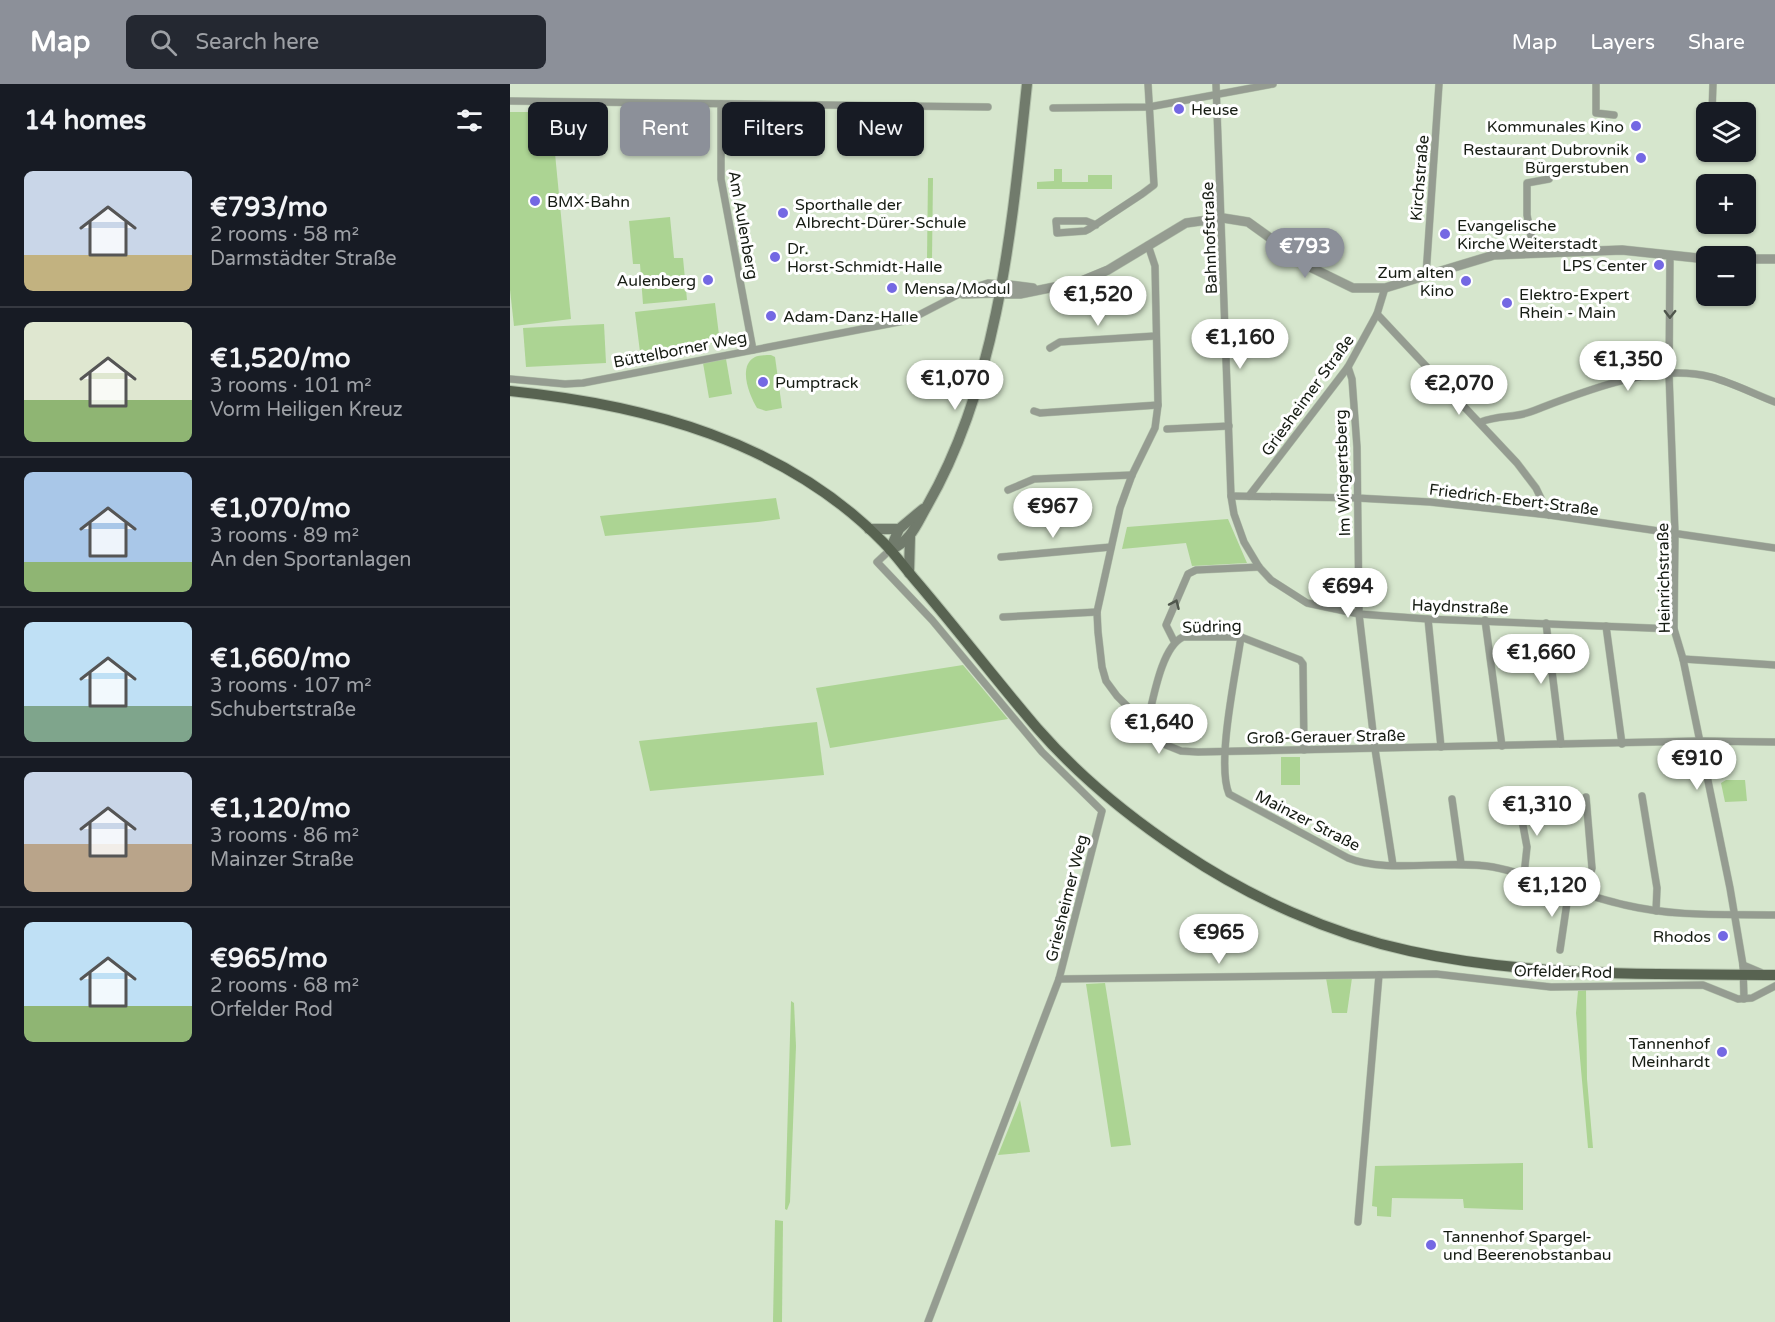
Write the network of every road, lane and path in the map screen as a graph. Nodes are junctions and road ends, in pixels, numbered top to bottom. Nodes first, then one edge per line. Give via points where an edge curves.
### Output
1 (1027, 84) edge
2 (1148, 84) edge
3 (1216, 84) edge
4 (1273, 84) edge
5 (1439, 84) edge
6 (1596, 84) edge
7 (1713, 84) edge
8 (1216, 93) junction
9 (510, 101) edge
10 (1712, 102) edge
11 (721, 104) junction
12 (1149, 106) junction
13 (988, 107) dead end
14 (1053, 108) dead end
15 (1614, 115) dead end
16 (1549, 179) dead end
17 (1223, 218) junction
18 (1096, 225) junction
19 (1148, 245) junction
20 (1534, 252) junction
21 (1670, 255) junction
22 (1696, 258) edge
23 (1775, 258) edge
24 (1756, 259) edge
25 (1426, 275) junction
26 (1385, 288) junction
27 (1000, 289) junction
28 (1377, 314) junction
29 (1155, 336) junction
30 (1050, 348) dead end
31 (753, 350) junction
32 (1347, 367) junction
33 (1669, 374) junction
34 (510, 379) edge
35 (510, 391) edge
36 (1775, 402) edge
37 (1158, 405) junction
38 (1034, 411) dead end
39 (1481, 422) junction
40 (1229, 426) junction
41 (1167, 429) dead end
42 (1131, 476) junction
43 (1008, 490) dead end
44 (1231, 496) junction
45 (1249, 496) junction
46 (1357, 498) junction
47 (926, 507) junction
48 (1549, 515) junction
49 (869, 529) junction
50 (899, 529) junction
51 (1675, 533) junction
52 (910, 537) junction
53 (1111, 547) junction
54 (1775, 548) edge
55 (890, 550) junction
56 (1001, 557) dead end
57 (1259, 567) junction
58 (909, 573) junction
59 (1097, 612) junction
60 (1359, 614) junction
61 (1003, 616) dead end
62 (1428, 618) junction
63 (1485, 620) junction
64 (1546, 623) junction
65 (1606, 626) junction
66 (1674, 629) junction
67 (1241, 636) junction
68 (1174, 641) junction
69 (1683, 659) junction
70 (1775, 665) edge
71 (1147, 724) junction
72 (1700, 741) junction
73 (1775, 742) edge
74 (1561, 744) junction
75 (1623, 744) junction
76 (1502, 746) junction
77 (1441, 747) junction
78 (1376, 749) junction
79 (1304, 750) junction
80 (1225, 751) junction
81 (1642, 796) dead end
82 (1586, 797) dead end
83 (1452, 799) dead end
84 (1518, 799) dead end
85 (1461, 863) junction
86 (1393, 865) junction
87 (1524, 874) junction
88 (1569, 889) junction
89 (1585, 895) junction
90 (1656, 911) junction
91 (1775, 915) edge
92 (1735, 917) junction
93 (1560, 950) dead end
94 (1743, 970) junction
95 (1379, 975) junction
96 (1771, 975) edge
97 (1059, 979) junction
98 (1775, 986) edge
99 (1744, 999) junction
100 (1358, 1222) dead end
101 (928, 1322) edge

1 - 27 main road via 1014,206
2 - 12 street
3 - 8 street, Bahnhofstraße
4 - 8 street
5 - 25 street, Kirchstraße
6 - 15 street via 1596,113
7 - 10 street
8 - 12 street
8 - 17 street, Bahnhofstraße
9 - 11 street
11 - 13 street
11 - 31 street, Am Aulenberg via 721,179
12 - 14 street
12 - 18 street via 1154,187
16 - 20 street via 1527,183 1527,215
17 - 19 street, Büttelborner Weg via 1186,223
17 - 26 street via 1248,222 1312,268 1347,285
17 - 40 street, Bahnhofstraße
18 - 18 street via 1080,233 1057,233 1056,221
19 - 27 street, Büttelborner Weg via 1090,278 1048,289
19 - 29 street, Groß-Gerauer Straße via 1155,266
20 - 21 street via 1622,250
20 - 25 street via 1494,255
21 - 22 street
21 -> 33 street, Heinrichstraße
23 - 24 street
25 - 26 street
26 - 28 street, Griesheimer Straße
27 - 31 street, Büttelborner Weg via 956,296 909,320
27 - 47 main road via 968,417 954,455
28 - 32 street, Griesheimer Straße
28 - 39 street
29 - 30 street via 1060,342
29 - 37 street, Groß-Gerauer Straße
31 - 34 street, Büttelborner Weg via 583,383
32 - 45 street, Griesheimer Straße
32 - 46 street, Im Wingertsberg via 1352,379 1357,437
33 - 36 street via 1710,376
33 - 39 street via 1602,385 1514,417
33 - 51 street, Heinrichstraße
35 - 49 main road via 614,406 708,432 796,475
37 - 38 street
37 - 42 street, Groß-Gerauer Straße via 1155,428
39 - 48 street via 1527,476
40 - 41 street
40 - 44 street, Bahnhofstraße
42 - 43 street via 1034,479
42 - 53 street, Groß-Gerauer Straße
44 - 45 street
44 - 57 street, Haydnstraße via 1244,542
45 - 46 street, Friedrich-Ebert-Straße
46 - 48 street, Friedrich-Ebert-Straße
46 - 60 street, Im Wingertsberg
47 - 50 main road
47 - 52 main road
48 - 51 street, Friedrich-Ebert-Straße
49 - 50 main road
49 - 55 main road
50 - 55 main road
51 - 54 street, Friedrich-Ebert-Straße
51 - 66 street, Heinrichstraße
52 - 55 main road
52 - 58 main road
53 - 56 street
53 - 59 street, Groß-Gerauer Straße
55 - 58 main road
55 - 97 street, Griesheimer Weg via 877,562 932,620 1042,752 1102,811
57 - 60 street, Haydnstraße via 1271,580 1307,603
68 -> 57 street, Südring via 1166,625 1188,574 1196,570
58 - 94 main road via 1037,728 1084,776 1177,849 1258,895 1321,923 1388,945 1484,963 1582,972
59 - 61 street
59 - 71 street, Groß-Gerauer Straße via 1106,681
60 - 62 street, Haydnstraße
60 - 78 street, Im Wingertsberg
62 - 63 street, Haydnstraße
62 - 77 street
63 - 64 street, Haydnstraße
63 - 76 street
64 - 65 street, Haydnstraße
64 - 74 street
65 - 66 street, Haydnstraße
65 - 75 street
66 - 69 street, Heinrichstraße
67 - 68 street, Südring
67 - 79 street, Südring via 1303,664
67 - 80 street, Mainzer Straße
68 - 71 street, Südring via 1167,652
69 - 70 street
69 - 72 street, Heinrichstraße
71 - 80 street, Groß-Gerauer Straße via 1166,745 1181,751
72 - 73 street, Groß-Gerauer Straße
72 - 75 street, Groß-Gerauer Straße
72 - 92 street, Heinrichstraße
74 - 75 street, Groß-Gerauer Straße
74 - 76 street, Groß-Gerauer Straße
76 - 77 street, Groß-Gerauer Straße
77 - 78 street, Groß-Gerauer Straße
78 - 79 street, Groß-Gerauer Straße
78 - 86 street, Im Wingertsberg
79 - 80 street, Groß-Gerauer Straße
80 - 86 street, Mainzer Straße via 1229,794 1350,859 1368,865
81 - 90 street via 1657,888
82 - 89 street via 1592,867
83 - 85 street
84 - 87 street via 1527,847
85 - 86 street, Mainzer Straße
85 - 87 street, Mainzer Straße
87 - 88 street, Mainzer Straße
88 - 89 street, Mainzer Straße
88 - 93 street
89 - 90 street, Mainzer Straße
90 - 92 street, Mainzer Straße
91 - 92 street, Mainzer Straße
92 - 94 street, Heinrichstraße
94 - 96 main road
94 - 99 street
95 - 97 street, Orfelder Rod
95 - 99 street, Orfelder Rod via 1436,974 1551,987 1703,985
95 - 100 street
97 - 101 street, Griesheimer Weg
98 - 99 street

